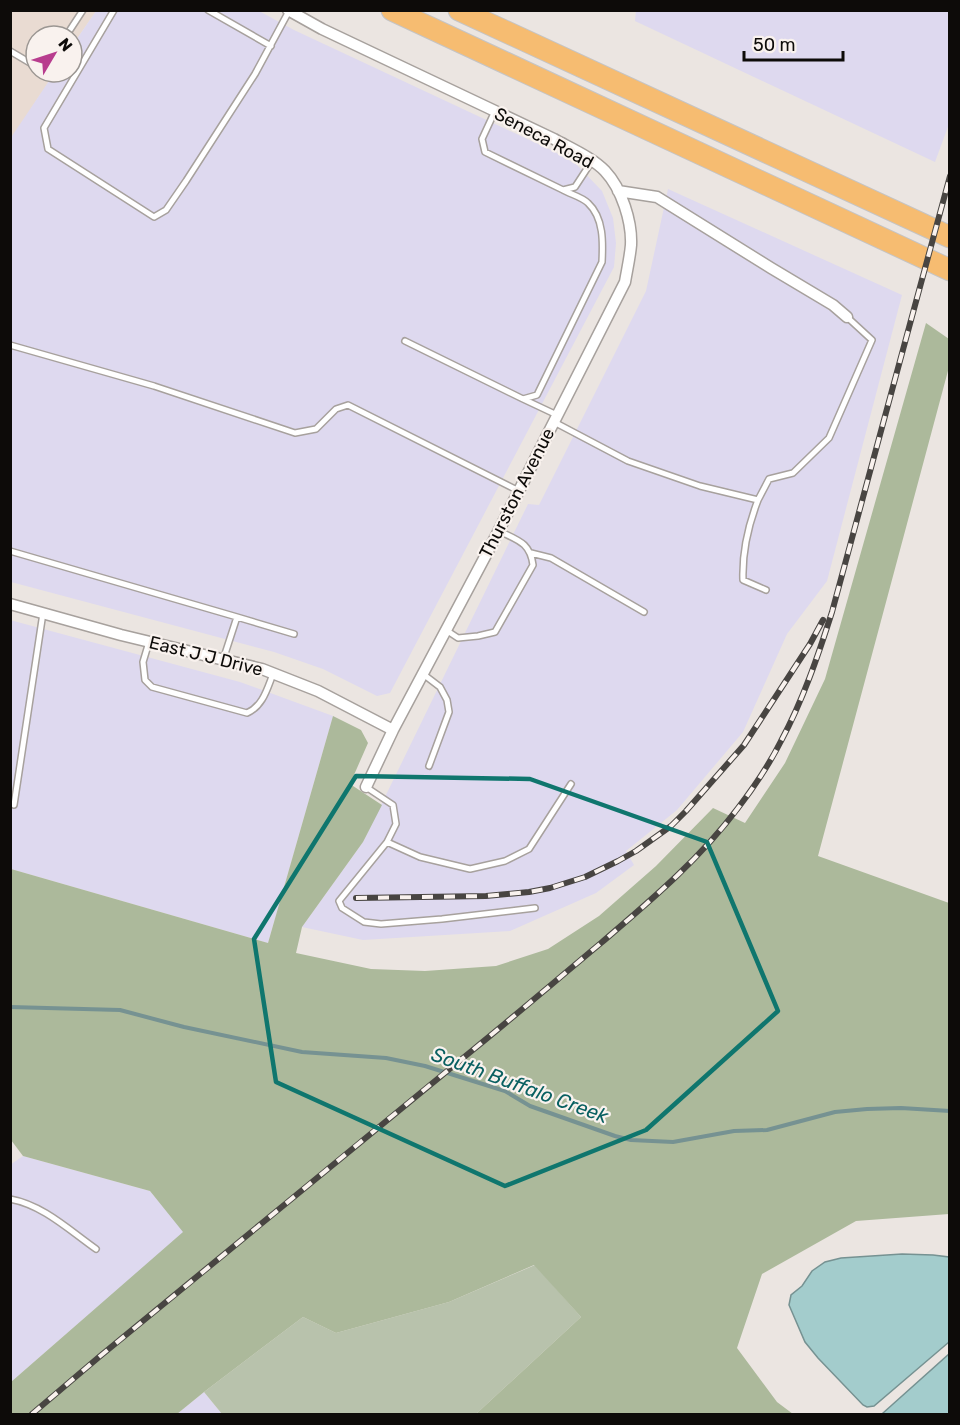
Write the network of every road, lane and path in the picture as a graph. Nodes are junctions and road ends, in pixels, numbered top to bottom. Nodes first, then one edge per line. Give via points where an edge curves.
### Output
1 (84, 10) edge
2 (114, 10) edge
3 (208, 10) edge
4 (392, 10) edge
5 (459, 10) edge
6 (289, 11) edge
7 (74, 24) edge
8 (271, 46) junction
9 (10, 51) edge
10 (24, 59) edge
11 (495, 111) junction
12 (592, 161) junction
13 (563, 190) junction
14 (618, 191) junction
15 (950, 237) edge
16 (950, 270) edge
17 (847, 317) joint
18 (405, 341) dead end
19 (10, 345) edge
20 (523, 399) junction
21 (556, 418) junction
22 (519, 491) junction
23 (758, 500) junction
24 (499, 531) junction
25 (10, 551) edge
26 (531, 554) junction
27 (766, 590) dead end
28 (10, 604) edge
29 (644, 612) dead end
30 (43, 613) junction
31 (237, 617) junction
32 (446, 630) junction
33 (294, 634) dead end
34 (149, 642) junction
35 (223, 660) junction
36 (273, 674) junction
37 (423, 674) junction
38 (393, 730) junction
39 (429, 766) dead end
40 (571, 784) dead end
41 (366, 787) joint
42 (14, 805) dead end
43 (387, 842) junction
44 (535, 908) dead end
45 (10, 1199) edge
46 (96, 1249) dead end

1 - 7 lane
2 - 8 lane via 44,128 48,149 154,217 166,210
3 - 8 lane
4 - 16 highway
5 - 15 highway
6 - 8 lane
6 - 11 street, Seneca Road
9 - 10 lane
11 - 12 street, Seneca Road
11 - 13 lane via 482,139 485,152
12 - 13 lane via 575,187
12 - 14 street, Seneca Road via 605,171
13 - 20 lane via 588,203 597,214 603,238 602,262 537,395
14 - 17 street via 657,197
14 - 21 street, Thurston Avenue via 627,211 631,244 625,282
17 - 23 lane via 872,340 829,438 793,473 769,479
18 - 20 lane
19 - 22 lane via 154,386 295,433 316,429 336,409 348,405
20 - 21 lane
21 - 22 street, Thurston Avenue
21 - 23 lane via 628,461 700,486
22 - 24 street, Thurston Avenue
23 - 27 lane via 749,522 743,580
24 - 26 lane via 521,542
24 - 32 street, Thurston Avenue
25 - 31 lane
26 - 29 lane via 551,558
26 - 32 lane via 533,565 495,632 458,638
28 - 30 street, East J J Drive
30 - 34 street, East J J Drive
30 - 42 lane
31 - 33 lane
31 - 35 lane
32 - 37 street, Thurston Avenue
34 - 35 street, East J J Drive
34 - 36 lane via 143,662 145,680 152,687 247,713 255,710
35 - 36 street, East J J Drive
36 - 38 street, East J J Drive via 318,691
37 - 38 street, Thurston Avenue
37 - 39 lane via 440,687 449,712
38 - 41 street, Thurston Avenue
40 - 43 lane via 529,849 505,861 470,869 420,857
41 - 43 lane via 393,805 396,824
43 - 44 lane via 339,901 342,908 364,922 414,922
45 - 46 lane via 40,1209

